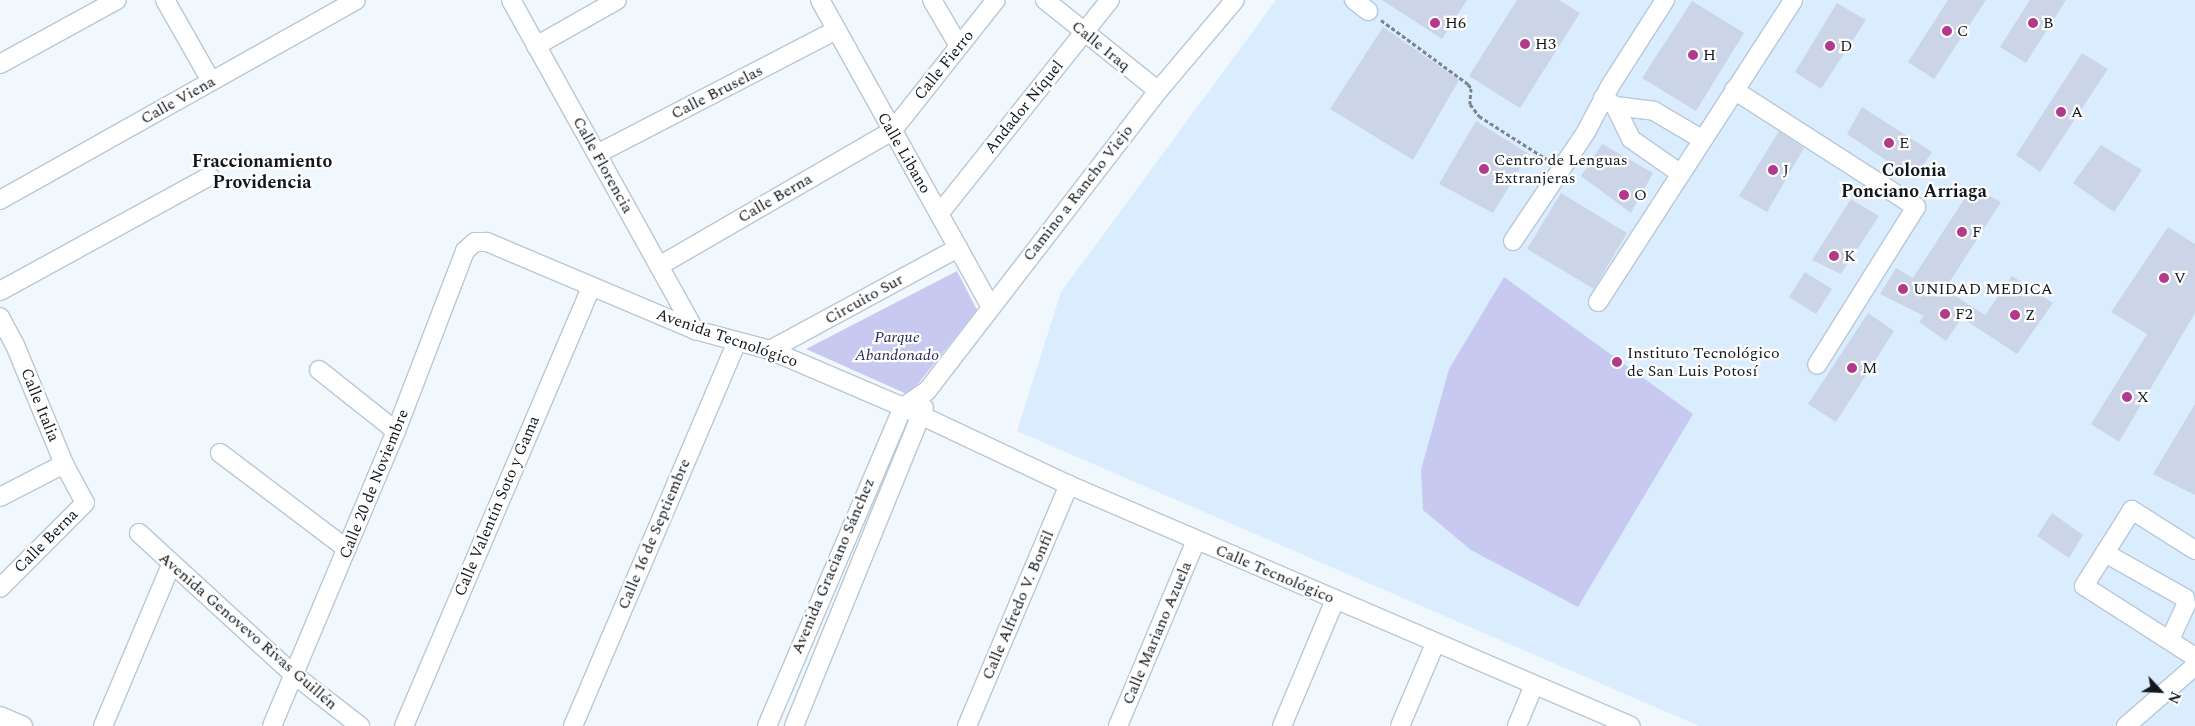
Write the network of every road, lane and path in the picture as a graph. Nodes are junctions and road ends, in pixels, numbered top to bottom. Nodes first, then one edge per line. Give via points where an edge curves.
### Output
1 (117, 0) edge
2 (165, 0) edge
3 (356, 0) edge
4 (511, 0) edge
5 (617, 0) edge
6 (820, 0) edge
7 (932, 0) edge
8 (996, 0) edge
9 (1044, 0) edge
10 (1110, 0) edge
11 (1235, 0) edge
12 (1354, 0) edge
13 (1666, 0) edge
14 (1793, 0) edge
15 (1368, 11) joint
16 (836, 30) junction
17 (1084, 32) junction
18 (536, 46) junction
19 (959, 46) junction
20 (0, 64) edge
21 (211, 81) junction
22 (1734, 90) junction
23 (1158, 91) junction
24 (1609, 102) junction
25 (892, 131) junction
26 (1703, 140) junction
27 (597, 154) junction
28 (1562, 168) junction
29 (1681, 174) junction
30 (210, 176) dead end
31 (0, 200) edge
32 (939, 214) junction
33 (1513, 241) dead end
34 (475, 242) joint
35 (958, 248) junction
36 (659, 266) junction
37 (591, 287) junction
38 (0, 292) edge
39 (1598, 302) dead end
40 (990, 306) junction
41 (0, 317) edge
42 (695, 330) junction
43 (736, 343) junction
44 (8, 349) edge
45 (770, 350) junction
46 (1817, 365) dead end
47 (319, 370) dead end
48 (927, 391) junction
49 (903, 407) junction
50 (922, 416) junction
51 (396, 431) junction
52 (220, 453) dead end
53 (64, 464) junction
54 (1069, 485) junction
55 (81, 492) joint
56 (0, 497) edge
57 (139, 533) dead end
58 (1196, 540) junction
59 (347, 549) junction
60 (2195, 550) edge
61 (2105, 553) junction
62 (171, 565) junction
63 (0, 588) edge
64 (1334, 600) junction
65 (2170, 640) junction
66 (1435, 644) junction
67 (799, 646) junction
68 (823, 656) junction
69 (2195, 657) edge
70 (2195, 666) edge
71 (293, 674) junction
72 (1534, 685) junction
73 (0, 716) edge
74 (23, 726) edge
75 (103, 726) edge
76 (272, 726) edge
77 (360, 726) edge
78 (404, 726) edge
79 (573, 726) edge
80 (766, 726) edge
81 (794, 726) edge
82 (967, 726) edge
83 (1118, 726) edge
84 (1282, 726) edge
85 (1400, 726) edge
86 (1517, 726) edge
87 (1631, 726) edge
88 (2126, 726) edge

1 - 20 street
2 - 21 street
3 - 21 street, Calle Viena
4 - 18 street, Calle Florencia
5 - 18 street
6 - 16 street, Calle Libano
7 - 19 street
8 - 19 street, Calle Fierro
9 - 17 street, Calle Iraq
10 - 17 street, Andador Níquel
11 - 23 street, Camino a Rancho Viejo
12 - 15 street
13 - 24 street
14 - 22 street
15 - 28 path via 1468,84 1471,88 1470,104 1478,116
16 - 25 street, Calle Libano
16 - 27 street, Calle Bruselas
17 - 23 street, Calle Iraq
17 - 32 street, Andador Níquel
18 - 27 street, Calle Florencia
19 - 25 street, Calle Fierro
21 - 31 street, Calle Viena
22 - 26 street
22 - 46 street via 1916,208
23 - 40 street, Camino a Rancho Viejo
24 - 26 street via 1654,111
24 - 28 street
24 - 29 street via 1631,139
25 - 32 street, Calle Libano
25 - 36 street, Calle Berna
26 - 29 street
27 - 36 street, Calle Florencia
28 - 33 street
29 - 39 street
30 - 38 street
32 - 35 street, Calle Libano
34 - 37 street, Avenida Tecnológico via 487,242
34 - 51 street, Calle 20 de Noviembre via 465,251
35 - 40 street, Calle Libano
35 - 45 street, Circuito Sur
36 - 42 street, Calle Florencia
37 - 42 street, Avenida Tecnológico
37 - 78 street, Calle Valentín Soto y Gama
40 - 48 street, Camino a Rancho Viejo
41 - 44 street, Calle Italia
42 - 43 street, Avenida Tecnológico
43 - 45 street, Avenida Tecnológico
43 - 79 street, Calle 16 de Septiembre
44 - 53 street, Calle Italia
45 - 49 street, Avenida Tecnológico
47 - 51 street
48 - 49 street, Camino a Rancho Viejo
48 - 50 street, Camino a Rancho Viejo
49 - 50 street, Avenida Tecnológico
49 - 67 street, Avenida Graciano Sánchez
50 - 54 street, Calle Tecnológico
50 - 68 street, Avenida Graciano Sánchez
51 - 59 street, Calle 20 de Noviembre
52 - 59 street
53 - 55 street, Calle Italia
53 - 56 street
54 - 58 street, Calle Tecnológico
54 - 82 street, Calle Alfredo V. Bonfil
55 - 63 street, Calle Berna via 85,503
57 - 62 street, Avenida Genovevo Rivas Guillén
58 - 64 street, Calle Tecnológico
58 - 83 street, Calle Mariano Azuela
59 - 71 street, Calle 20 de Noviembre
60 - 61 street via 2132,510
61 - 65 street via 2185,598 2186,605
61 - 65 street via 2084,586
62 - 71 street, Avenida Genovevo Rivas Guillén
62 - 75 street
64 - 66 street, Calle Tecnológico
64 - 84 street
65 - 69 street
66 - 72 street, Calle Tecnológico
66 - 85 street
67 - 68 street
67 - 80 street, Avenida Graciano Sánchez
68 - 81 street, Avenida Graciano Sánchez
70 - 88 street
71 - 76 street, Calle 20 de Noviembre
71 - 77 street, Avenida Genovevo Rivas Guillén
72 - 86 street
72 - 87 street, Calle Tecnológico
73 - 74 street

